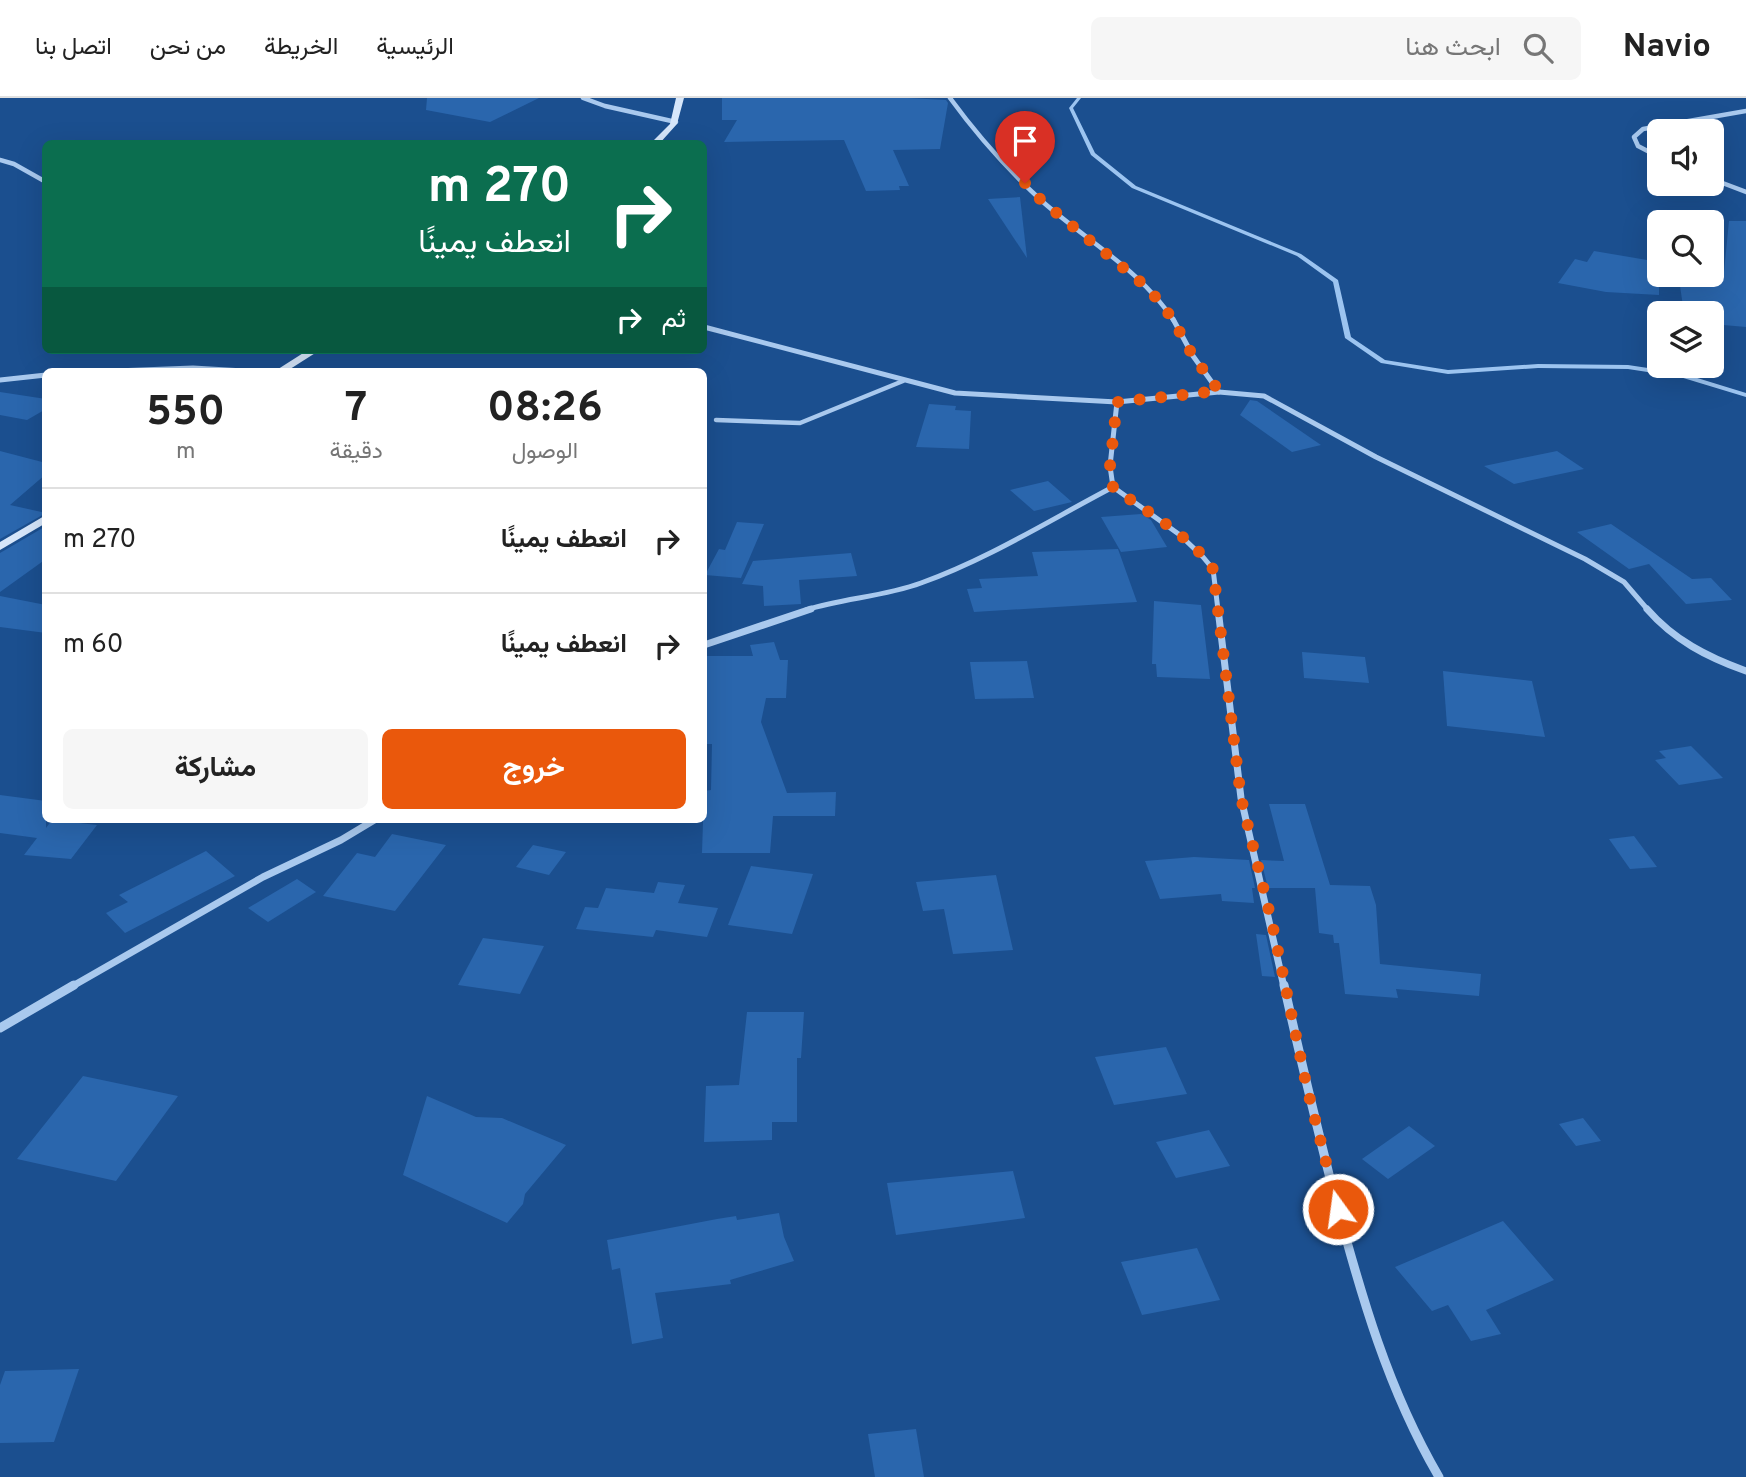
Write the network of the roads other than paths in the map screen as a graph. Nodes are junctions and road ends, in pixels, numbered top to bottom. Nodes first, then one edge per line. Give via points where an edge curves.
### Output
1 (583, 98) edge
2 (680, 98) edge
3 (950, 98) edge
4 (1746, 111) edge
5 (1700, 119) edge
6 (677, 122) junction
7 (1647, 128) edge
8 (658, 140) edge
9 (1647, 151) edge
10 (0, 160) edge
11 (42, 180) edge
12 (1724, 183) edge
13 (1746, 192) edge
14 (707, 328) edge
15 (308, 354) edge
16 (285, 368) edge
17 (42, 375) edge
18 (0, 380) edge
19 (903, 381) junction
20 (1219, 391) junction
21 (1117, 402) junction
22 (716, 420) dead end
23 (1113, 487) junction
24 (42, 521) edge
25 (0, 547) edge
26 (707, 644) edge
27 (1746, 671) edge
28 (369, 823) edge
29 (0, 1028) edge
30 (1439, 1477) edge

1 - 6 street
2 - 6 main road
3 - 20 street via 972,129 1042,201 1149,289
4 - 5 street
6 - 8 main road
7 - 9 street via 1634,137
10 - 11 street
12 - 13 street
14 - 19 street
15 - 16 main road
17 - 18 street
19 - 21 street via 990,397
19 - 22 lane via 800,423
20 - 21 street
20 - 27 street via 1264,396 1376,457 1585,559 1624,582 1676,638
21 - 23 street via 1110,466
23 - 26 street via 933,578 883,595 813,608
23 - 30 street via 1204,555 1213,569 1241,798 1307,1088 1357,1281 1387,1370
24 - 25 main road
28 - 29 street via 263,877

